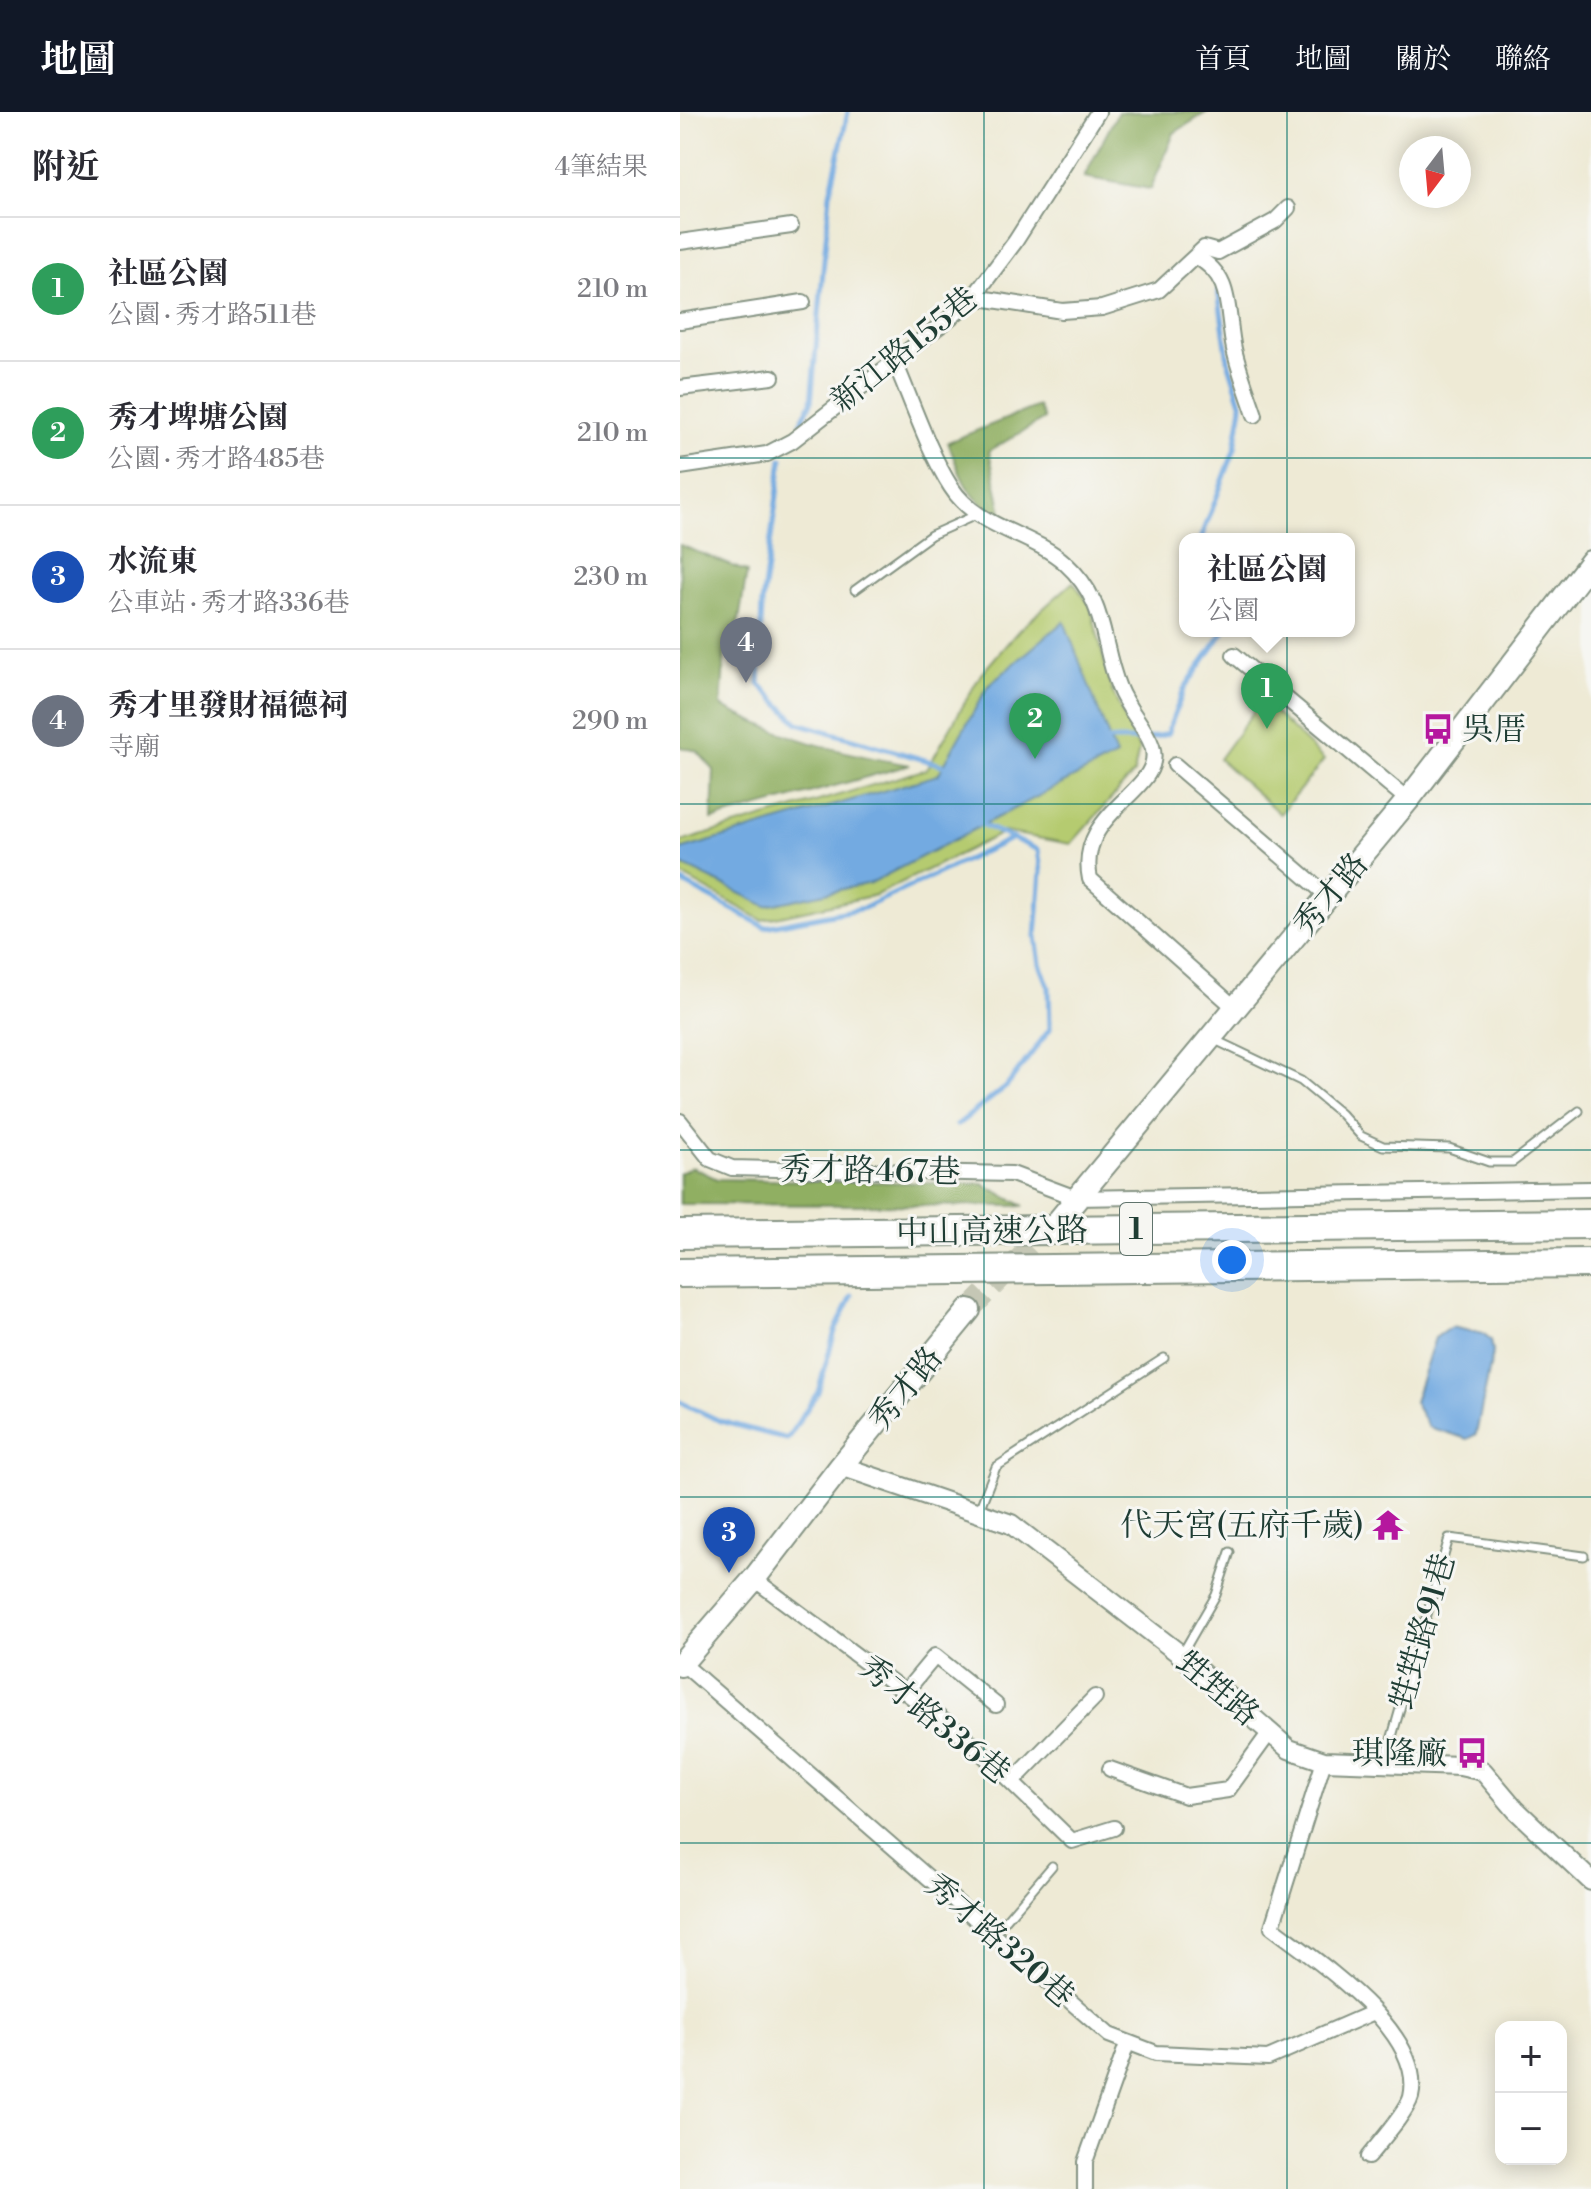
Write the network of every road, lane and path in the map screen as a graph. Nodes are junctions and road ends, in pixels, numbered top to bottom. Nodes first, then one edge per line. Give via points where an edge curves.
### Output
1 (1098, 112) edge
2 (1288, 208) dead end
3 (791, 226) dead end
4 (680, 242) edge
5 (1196, 257) junction
6 (974, 297) junction
7 (803, 302) dead end
8 (680, 321) edge
9 (894, 360) junction
10 (772, 377) dead end
11 (680, 388) edge
12 (1255, 415) dead end
13 (680, 467) edge
14 (976, 515) junction
15 (1591, 562) edge
16 (855, 590) dead end
17 (1234, 655) dead end
18 (1175, 765) dead end
19 (1408, 800) junction
20 (1329, 897) junction
21 (1234, 1007) junction
22 (1210, 1037) junction
23 (1579, 1111) dead end
24 (680, 1121) edge
25 (1591, 1189) edge
26 (1076, 1198) junction
27 (1060, 1219) tunnel mouth
28 (1591, 1224) edge
29 (680, 1234) edge
30 (1591, 1263) edge
31 (680, 1273) edge
32 (969, 1310) tunnel mouth
33 (1164, 1358) dead end
34 (841, 1466) junction
35 (979, 1510) junction
36 (1230, 1552) dead end
37 (1584, 1556) dead end
38 (754, 1579) junction
39 (1181, 1655) junction
40 (681, 1664) edge
41 (906, 1691) junction
42 (1095, 1697) dead end
43 (996, 1705) dead end
44 (1270, 1732) junction
45 (1324, 1761) junction
46 (1385, 1763) junction
47 (1110, 1769) dead end
48 (1012, 1782) junction
49 (1114, 1828) dead end
50 (1052, 1866) dead end
51 (1591, 1881) edge
52 (993, 1935) junction
53 (1374, 2012) junction
54 (1127, 2044) junction
55 (1368, 2157) dead end
56 (1085, 2189) edge

1 - 6 street, 新江路155巷
2 - 5 street via 1275,221 1218,252 1204,248
3 - 4 street
5 - 6 street via 1159,290 1102,308 1062,311
5 - 12 street via 1212,264 1226,285 1234,349
6 - 9 street, 新江路155巷
7 - 8 street
9 - 13 street, 新江路155巷 via 792,441 767,454
9 - 14 street via 951,487
10 - 11 street
14 - 16 lane via 931,535
14 - 21 street via 1066,564 1100,609 1119,688 1153,748 1146,778 1103,820 1090,841 1090,879
15 - 19 main road, 秀才路
17 - 19 street
18 - 20 street
19 - 20 main road, 秀才路
20 - 21 main road, 秀才路
21 - 22 main road, 秀才路
22 - 23 lane via 1301,1081 1361,1136 1383,1146 1449,1148 1489,1162 1513,1162
22 - 26 main road, 秀才路
24 - 26 street, 秀才路467巷 via 710,1159 732,1168 1012,1174
25 - 26 street
26 - 27 main road, 秀才路
28 - 29 highway, 中山高速公路 / 1
30 - 31 highway, 中山高速公路 / 1
32 - 34 main road, 秀才路
33 - 35 lane via 996,1467
34 - 35 street, 甡甡路
34 - 38 main road, 秀才路
35 - 39 street, 甡甡路 via 1011,1524
36 - 39 lane via 1216,1595
37 - 46 lane, 甡甡路91巷 via 1449,1538
38 - 40 main road, 秀才路
38 - 41 street, 秀才路336巷
39 - 44 street, 甡甡路
40 - 52 street, 秀才路320巷
41 - 43 street via 935,1656
41 - 48 street, 秀才路336巷
42 - 48 street
44 - 45 street, 甡甡路 via 1289,1749
44 - 47 street via 1228,1790 1186,1796
45 - 46 street, 甡甡路
45 - 53 street via 1272,1927
46 - 51 street, 甡甡路 via 1483,1771
48 - 49 street, 秀才路336巷 via 1072,1841
50 - 52 lane
52 - 54 street, 秀才路320巷 via 1109,2035
53 - 54 street, 秀才路320巷 via 1268,2058 1156,2053
53 - 55 street via 1409,2057 1411,2098
54 - 56 street via 1085,2162

